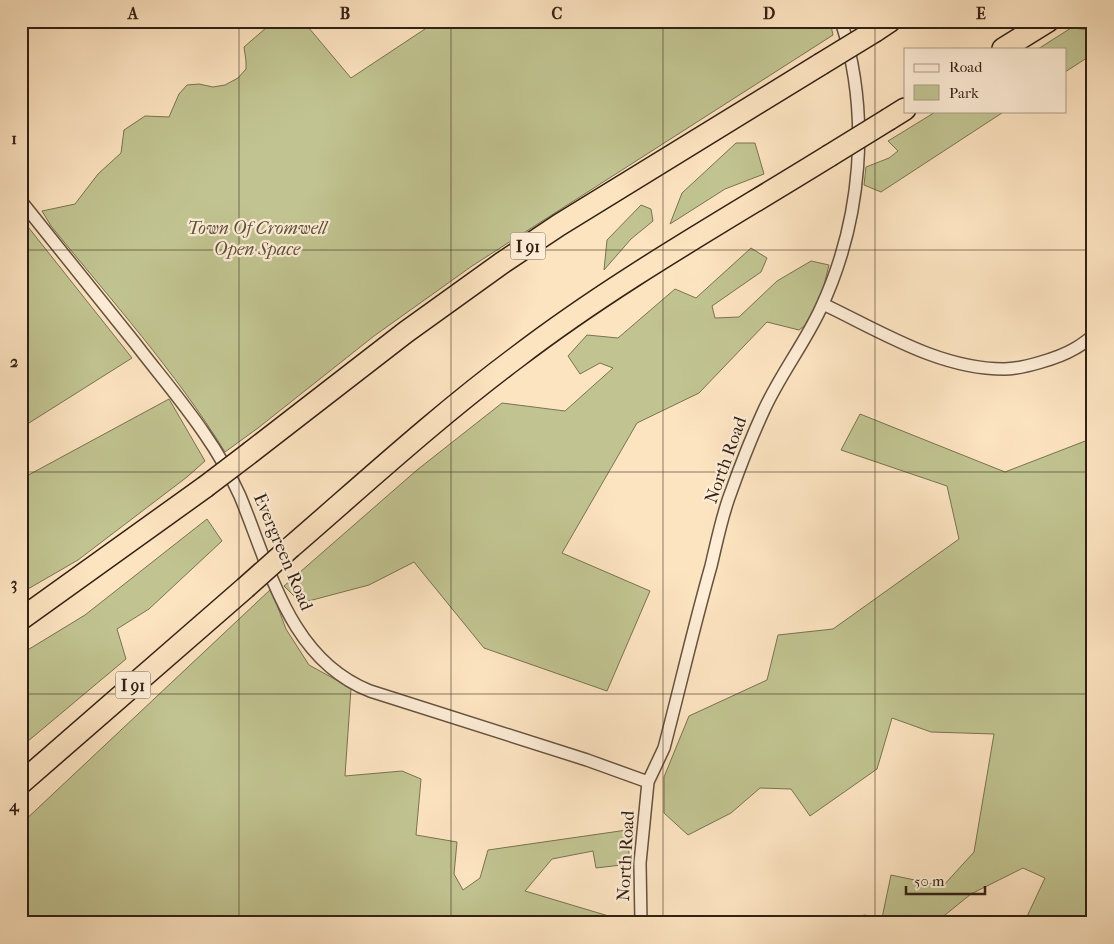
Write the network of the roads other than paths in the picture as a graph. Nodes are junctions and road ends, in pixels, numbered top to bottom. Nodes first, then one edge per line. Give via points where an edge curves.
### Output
1 (841, 21) edge
2 (1048, 21) edge
3 (882, 26) edge
4 (1005, 48) edge
5 (897, 114) edge
6 (21, 201) edge
7 (823, 304) junction
8 (1093, 336) edge
9 (21, 619) edge
10 (648, 782) junction
11 (21, 783) edge
12 (641, 923) edge

1 - 7 street, North Road via 851,56 856,92 858,167 847,236
2 - 4 highway
3 - 9 highway, I 91, bridge via 502,263 406,332 205,487
5 - 11 highway, I 91, bridge via 622,283 541,338 445,414
6 - 10 street, Evergreen Road via 212,445 235,485 292,620 330,668 370,691
7 - 8 street via 929,355 965,365 1006,369 1038,363 1073,350
7 - 10 street, North Road via 764,409 730,494 664,748
10 - 12 street, North Road via 640,863

